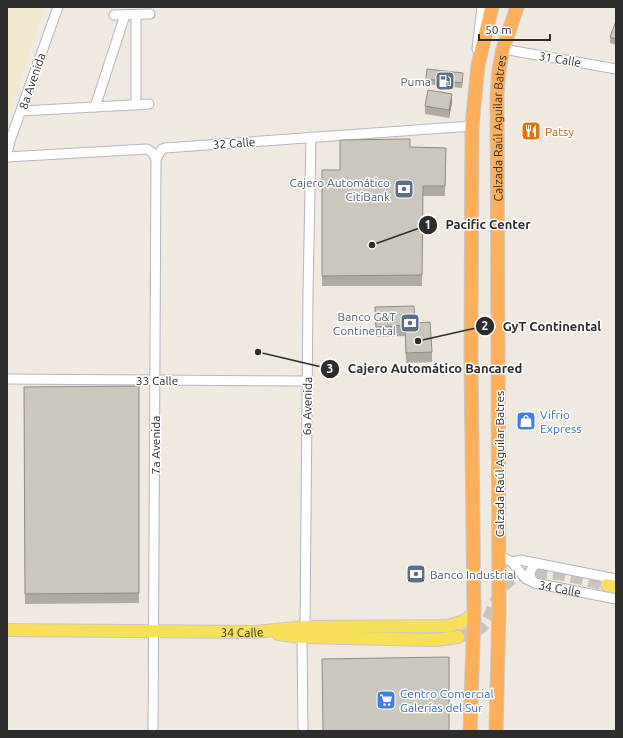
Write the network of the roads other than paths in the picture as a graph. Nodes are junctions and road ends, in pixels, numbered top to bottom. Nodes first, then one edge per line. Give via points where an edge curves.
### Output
1 (58, 7) edge
2 (482, 7) edge
3 (492, 7) edge
4 (517, 7) edge
5 (150, 14) dead end
6 (114, 15) dead end
7 (136, 15) junction
8 (125, 16) junction
9 (503, 49) junction
10 (478, 65) junction
11 (616, 70) edge
12 (149, 104) dead end
13 (136, 105) junction
14 (95, 107) junction
15 (22, 111) junction
16 (472, 126) junction
17 (311, 137) junction
18 (7, 154) edge
19 (7, 157) edge
20 (156, 159) junction
21 (7, 379) edge
22 (155, 380) junction
23 (307, 381) junction
24 (499, 555) junction
25 (512, 562) junction
26 (538, 564) junction
27 (535, 583) junction
28 (613, 584) edge
29 (616, 599) edge
30 (474, 613) junction
31 (7, 630) edge
32 (154, 631) junction
33 (303, 632) junction
34 (458, 637) tunnel mouth
35 (153, 731) edge
36 (303, 731) edge
37 (470, 731) edge
38 (496, 731) edge

1 - 15 street, 8a Avenida
2 - 10 street via 477,48
3 - 10 highway, Calzada Raúl Aguilar Batres
4 - 9 highway, Calzada Raúl Aguilar Batres
5 - 7 street
6 - 8 street
7 - 8 street
7 - 13 street
8 - 14 street
9 - 11 street, 31 Calle
9 - 24 highway, Calzada Raúl Aguilar Batres via 497,94
10 - 16 highway, Calzada Raúl Aguilar Batres
12 - 13 street
13 - 14 street
14 - 15 street
15 - 18 street, 8a Avenida
16 - 17 street, 32 Calle
16 - 30 highway, Calzada Raúl Aguilar Batres
17 - 20 street, 32 Calle via 165,148
17 - 23 street, 6a Avenida
19 - 20 street via 147,149
20 - 22 street, 7a Avenida
21 - 22 street, 33 Calle
22 - 23 street, 33 Calle
22 - 32 street, 7a Avenida
23 - 33 street, 6a Avenida
24 - 25 street, 34 Calle
24 - 38 highway, Calzada Raúl Aguilar Batres
25 - 26 street, 34 Calle via 520,560
25 - 27 street, 34 Calle via 526,579
26 - 27 street via 534,565 530,572
26 - 28 street, 34 Calle
27 - 29 street, 34 Calle
30 - 33 main road, 34 Calle via 464,621 448,626
30 - 37 highway, Calzada Raúl Aguilar Batres
31 - 32 main road, 34 Calle
32 - 33 main road, 34 Calle
32 - 35 street, 7a Avenida
33 - 34 main road via 435,640
33 - 36 street, 6a Avenida

